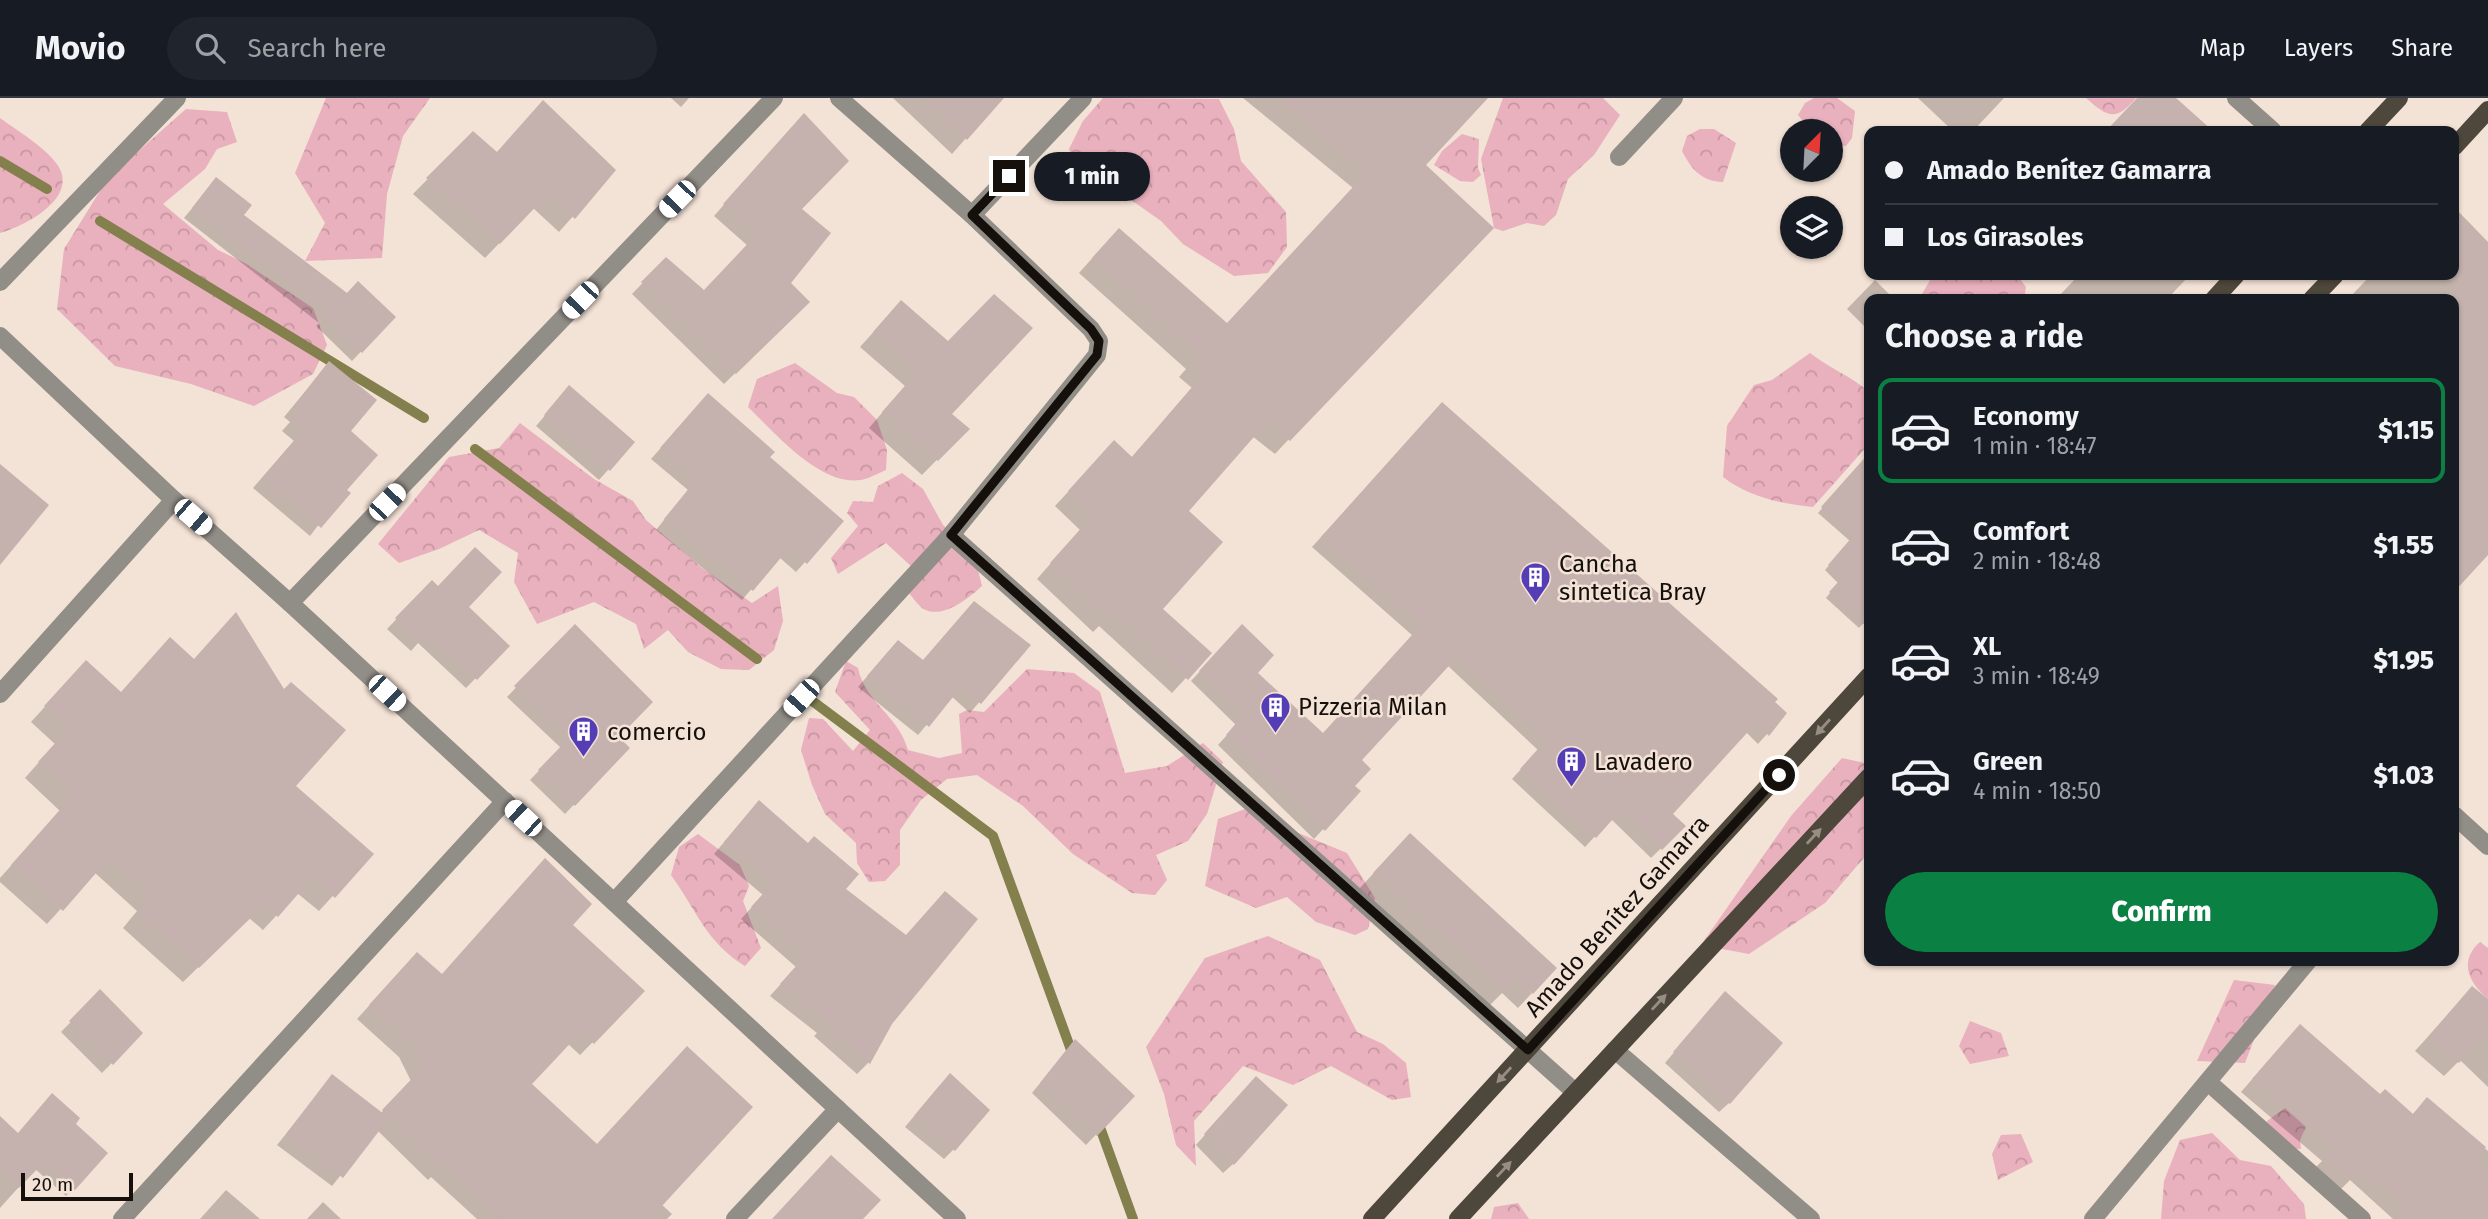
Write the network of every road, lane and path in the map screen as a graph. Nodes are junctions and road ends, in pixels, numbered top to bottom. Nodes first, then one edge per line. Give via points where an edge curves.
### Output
1 (177, 98) edge
2 (774, 98) edge
3 (839, 98) edge
4 (1083, 98) edge
5 (1674, 98) edge
6 (2236, 98) edge
7 (2399, 98) edge
8 (2488, 110) edge
9 (2267, 126) edge
10 (2373, 126) edge
11 (2459, 142) edge
12 (1619, 157) dead end
13 (972, 215) junction
14 (2231, 280) edge
15 (2330, 280) edge
16 (0, 282) edge
17 (2219, 294) edge
18 (2317, 294) edge
19 (0, 336) edge
20 (174, 500) junction
21 (951, 535) junction
22 (290, 603) junction
23 (1864, 681) edge
24 (0, 694) edge
25 (1864, 781) edge
26 (505, 801) junction
27 (2459, 820) edge
28 (2488, 846) edge
29 (614, 902) junction
30 (2304, 966) edge
31 (1528, 1050) junction
32 (1615, 1050) junction
33 (2208, 1082) junction
34 (1575, 1092) junction
35 (838, 1109) junction
36 (122, 1219) edge
37 (736, 1219) edge
38 (957, 1219) edge
39 (1372, 1219) edge
40 (1458, 1219) edge
41 (1811, 1219) edge
42 (2093, 1219) edge
43 (2362, 1219) edge

1 - 16 street
2 - 22 street
3 - 13 street
4 - 13 street
5 - 12 street
6 - 9 street
7 - 10 main road
8 - 11 main road
13 - 21 street via 1099,341 1097,355
14 - 17 main road
15 - 18 main road
19 - 20 street
20 - 22 street
20 - 24 street
21 - 29 street
21 - 31 street
22 - 26 street
23 -> 31 main road, Amado Benítez Gamarra
32 -> 25 main road
26 - 29 street
26 - 36 street
27 - 28 street
29 - 35 street
30 - 33 street
31 - 34 street
31 -> 39 main road, Amado Benítez Gamarra
32 - 34 main road
32 - 41 street
33 - 42 street
33 - 43 street
40 -> 34 main road
35 - 37 street
35 - 38 street

